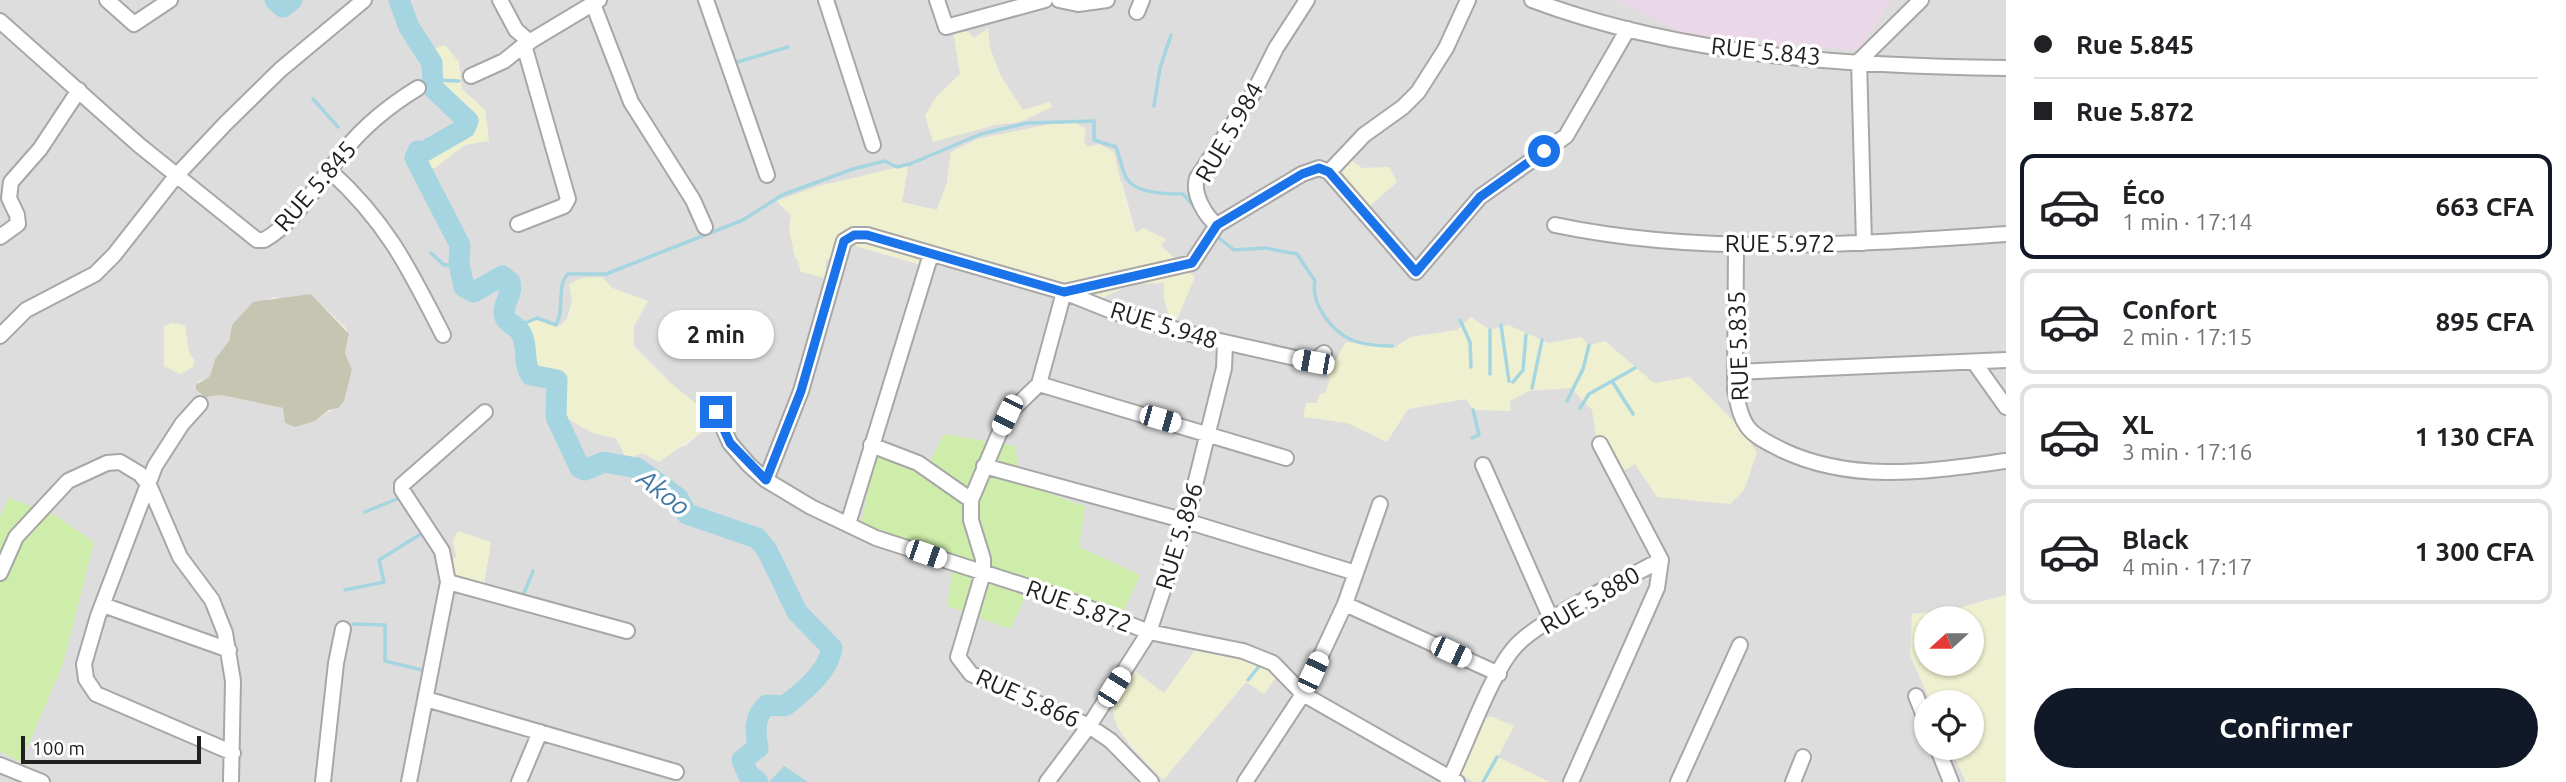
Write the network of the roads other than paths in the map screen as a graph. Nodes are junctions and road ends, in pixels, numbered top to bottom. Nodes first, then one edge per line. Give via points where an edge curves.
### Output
1 (107, 0) edge
2 (170, 0) edge
3 (364, 0) edge
4 (500, 0) edge
5 (706, 0) edge
6 (826, 0) edge
7 (937, 0) edge
8 (1045, 0) edge
9 (1059, 0) edge
10 (1107, 0) edge
11 (1307, 0) edge
12 (1468, 0) edge
13 (1532, 0) edge
14 (1922, 0) edge
15 (596, 2) edge
16 (0, 21) edge
17 (1628, 29) junction
18 (527, 43) junction
19 (1859, 61) junction
20 (2005, 65) edge
21 (471, 76) dead end
22 (418, 88) dead end
23 (79, 90) junction
24 (873, 145) dead end
25 (328, 170) junction
26 (1329, 172) junction
27 (767, 175) dead end
28 (176, 176) junction
29 (518, 224) dead end
30 (1217, 225) junction
31 (1555, 225) dead end
32 (705, 227) dead end
33 (2006, 234) edge
34 (0, 237) edge
35 (1864, 243) junction
36 (1737, 245) junction
37 (931, 254) junction
38 (1064, 292) junction
39 (443, 335) dead end
40 (0, 337) edge
41 (1225, 344) junction
42 (1325, 353) dead end
43 (2006, 360) edge
44 (1973, 362) junction
45 (1735, 372) junction
46 (1039, 384) junction
47 (200, 404) dead end
48 (2006, 407) edge
49 (485, 412) dead end
50 (716, 412) dead end
51 (1208, 433) junction
52 (1600, 444) dead end
53 (871, 445) junction
54 (1286, 458) dead end
55 (2006, 461) edge
56 (1483, 465) dead end
57 (984, 466) junction
58 (766, 480) junction
59 (149, 485) junction
60 (971, 500) junction
61 (1380, 503) dead end
62 (1186, 521) junction
63 (848, 524) junction
64 (1661, 560) junction
65 (0, 573) edge
66 (983, 573) junction
67 (1356, 573) junction
68 (448, 582) junction
69 (1345, 604) junction
70 (103, 605) junction
71 (1552, 621) junction
72 (343, 629) dead end
73 (627, 631) dead end
74 (1149, 632) junction
75 (1740, 645) dead end
76 (229, 650) junction
77 (1499, 674) junction
78 (1303, 694) junction
79 (426, 699) junction
80 (1089, 726) junction
81 (540, 732) junction
82 (233, 754) junction
83 (1804, 757) dead end
84 (1942, 760) edge
85 (0, 765) edge
86 (676, 772) dead end
87 (1452, 781) edge
88 (42, 782) edge
89 (231, 782) edge
90 (323, 782) edge
91 (409, 782) edge
92 (519, 782) edge
93 (1046, 782) edge
94 (1151, 782) edge
95 (1245, 782) edge
96 (1571, 782) edge
97 (1678, 782) edge
98 (1793, 782) edge
99 (1951, 782) edge

1 - 2 street via 134,24
3 - 28 street via 280,70
4 - 18 street
5 - 27 street
6 - 24 street
7 - 8 street via 946,27
9 - 10 street via 1078,4
11 - 30 street, RUE 5.984 via 1197,178 1196,194
12 - 26 street via 1446,48 1418,92 1356,142
13 - 17 street, RUE 5.843
14 - 19 street
15 - 18 street
15 - 32 street via 631,102
16 - 23 street
17 - 19 street, RUE 5.843 via 1713,48
17 - 26 street via 1566,136 1480,197 1416,272
18 - 21 street via 504,61
18 - 29 street via 568,199 564,206
19 - 20 street, RUE 5.843 via 1931,67
19 - 35 street
22 - 25 street, RUE 5.845 via 387,108
23 - 28 street
23 - 34 street via 40,149 11,182 9,198 18,223
25 - 28 street, RUE 5.845 via 282,227 264,240 248,234
25 - 39 street via 384,227
26 - 30 street, RUE 5.984 via 1319,168 1302,174
28 - 40 street via 114,256 94,274 26,310
30 - 38 street via 1192,263
31 - 36 street, RUE 5.972 via 1595,233
33 - 35 street, RUE 5.972
35 - 36 street, RUE 5.972
36 - 45 street, RUE 5.835
37 - 38 street, RUE 5.948
37 - 53 street
37 - 58 street, RUE 5.948 via 867,235 844,241 801,391
38 - 41 street, RUE 5.948 via 1114,312
38 - 46 street
41 - 42 street, RUE 5.948 via 1313,362
41 - 51 street, RUE 5.896 via 1226,361
43 - 44 street
44 - 45 street
44 - 48 street
45 - 55 street, RUE 5.835 via 1740,412 1748,428 1802,459 1869,474
46 - 51 street
46 - 57 street, RUE 5.866 via 1007,415
47 - 59 street via 167,446
49 - 68 street via 402,485 442,551
50 - 58 street, RUE 5.872 via 730,443
51 - 54 street
51 - 62 street, RUE 5.896
52 - 64 street
53 - 60 street via 918,463
53 - 63 street
56 - 71 street
57 - 60 street, RUE 5.866
57 - 62 street
58 - 63 street, RUE 5.872
59 - 65 street via 120,462 76,477 50,497 16,537
59 - 70 street
59 - 76 street via 180,558 220,617
60 - 66 street, RUE 5.866
61 - 67 street
62 - 67 street
62 - 74 street, RUE 5.896
63 - 66 street, RUE 5.872 via 876,538
64 - 71 street, RUE 5.880
64 - 96 street, RUE 5.880 via 1657,589
66 - 74 street, RUE 5.872
66 - 80 street, RUE 5.866 via 961,640 958,657 962,665 971,674
67 - 69 street
68 - 73 street
68 - 79 street
69 - 77 street
69 - 78 street
70 - 76 street
70 - 82 street via 84,664 86,679 96,694
71 - 77 street, RUE 5.880 via 1517,645
72 - 90 street
74 - 78 street, RUE 5.872 via 1242,651 1273,663
74 - 80 street, RUE 5.896
75 - 97 street
76 - 82 street
77 - 87 street, RUE 5.880
78 - 87 street, RUE 5.872
78 - 95 street
79 - 81 street
79 - 91 street
80 - 93 street, RUE 5.896
80 - 94 street, RUE 5.866 via 1111,741
81 - 86 street
81 - 92 street
82 - 89 street
83 - 98 street
84 - 99 street
85 - 88 street

